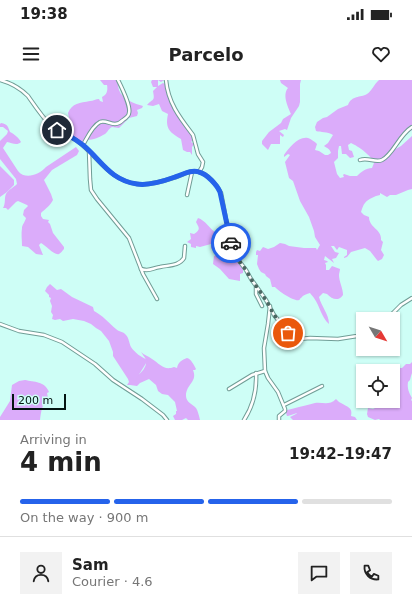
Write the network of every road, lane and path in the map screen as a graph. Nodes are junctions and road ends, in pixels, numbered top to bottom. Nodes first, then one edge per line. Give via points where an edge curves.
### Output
1 (0, 80) edge
2 (118, 80) edge
3 (166, 80) edge
4 (412, 127) edge
5 (83, 145) junction
6 (89, 150) junction
7 (360, 160) dead end
8 (192, 172) junction
9 (199, 172) junction
10 (188, 194) dead end
11 (185, 246) dead end
12 (141, 269) junction
13 (256, 286) junction
14 (412, 298) edge
15 (157, 299) dead end
16 (262, 306) dead end
17 (270, 306) junction
18 (394, 312) edge
19 (0, 324) edge
20 (356, 336) edge
21 (264, 371) junction
22 (256, 374) junction
23 (322, 386) dead end
24 (229, 388) dead end
25 (284, 405) junction
26 (167, 420) edge
27 (244, 420) edge
28 (279, 420) edge

1 - 5 street via 23,92 53,127
2 - 5 street via 128,104 128,115 117,124 98,123
3 - 9 street via 172,103 180,119 195,138 198,154 203,162
4 - 7 street via 384,159
5 - 6 street
6 - 8 street via 116,177 131,183 144,185
6 - 12 street via 91,190 129,238
8 - 9 street
8 - 10 street
9 - 13 street via 219,189 236,257
11 - 12 street via 184,258 178,264 150,270
12 - 15 street
13 - 16 street via 256,294
13 - 17 street
14 - 18 street
17 - 20 street via 274,315 295,339 338,339
17 - 21 street via 264,348
19 - 26 street via 62,342 95,364
21 - 22 street
21 - 25 street
22 - 24 street
22 - 27 street via 255,391
23 - 25 street
25 - 28 street via 285,410 279,415

